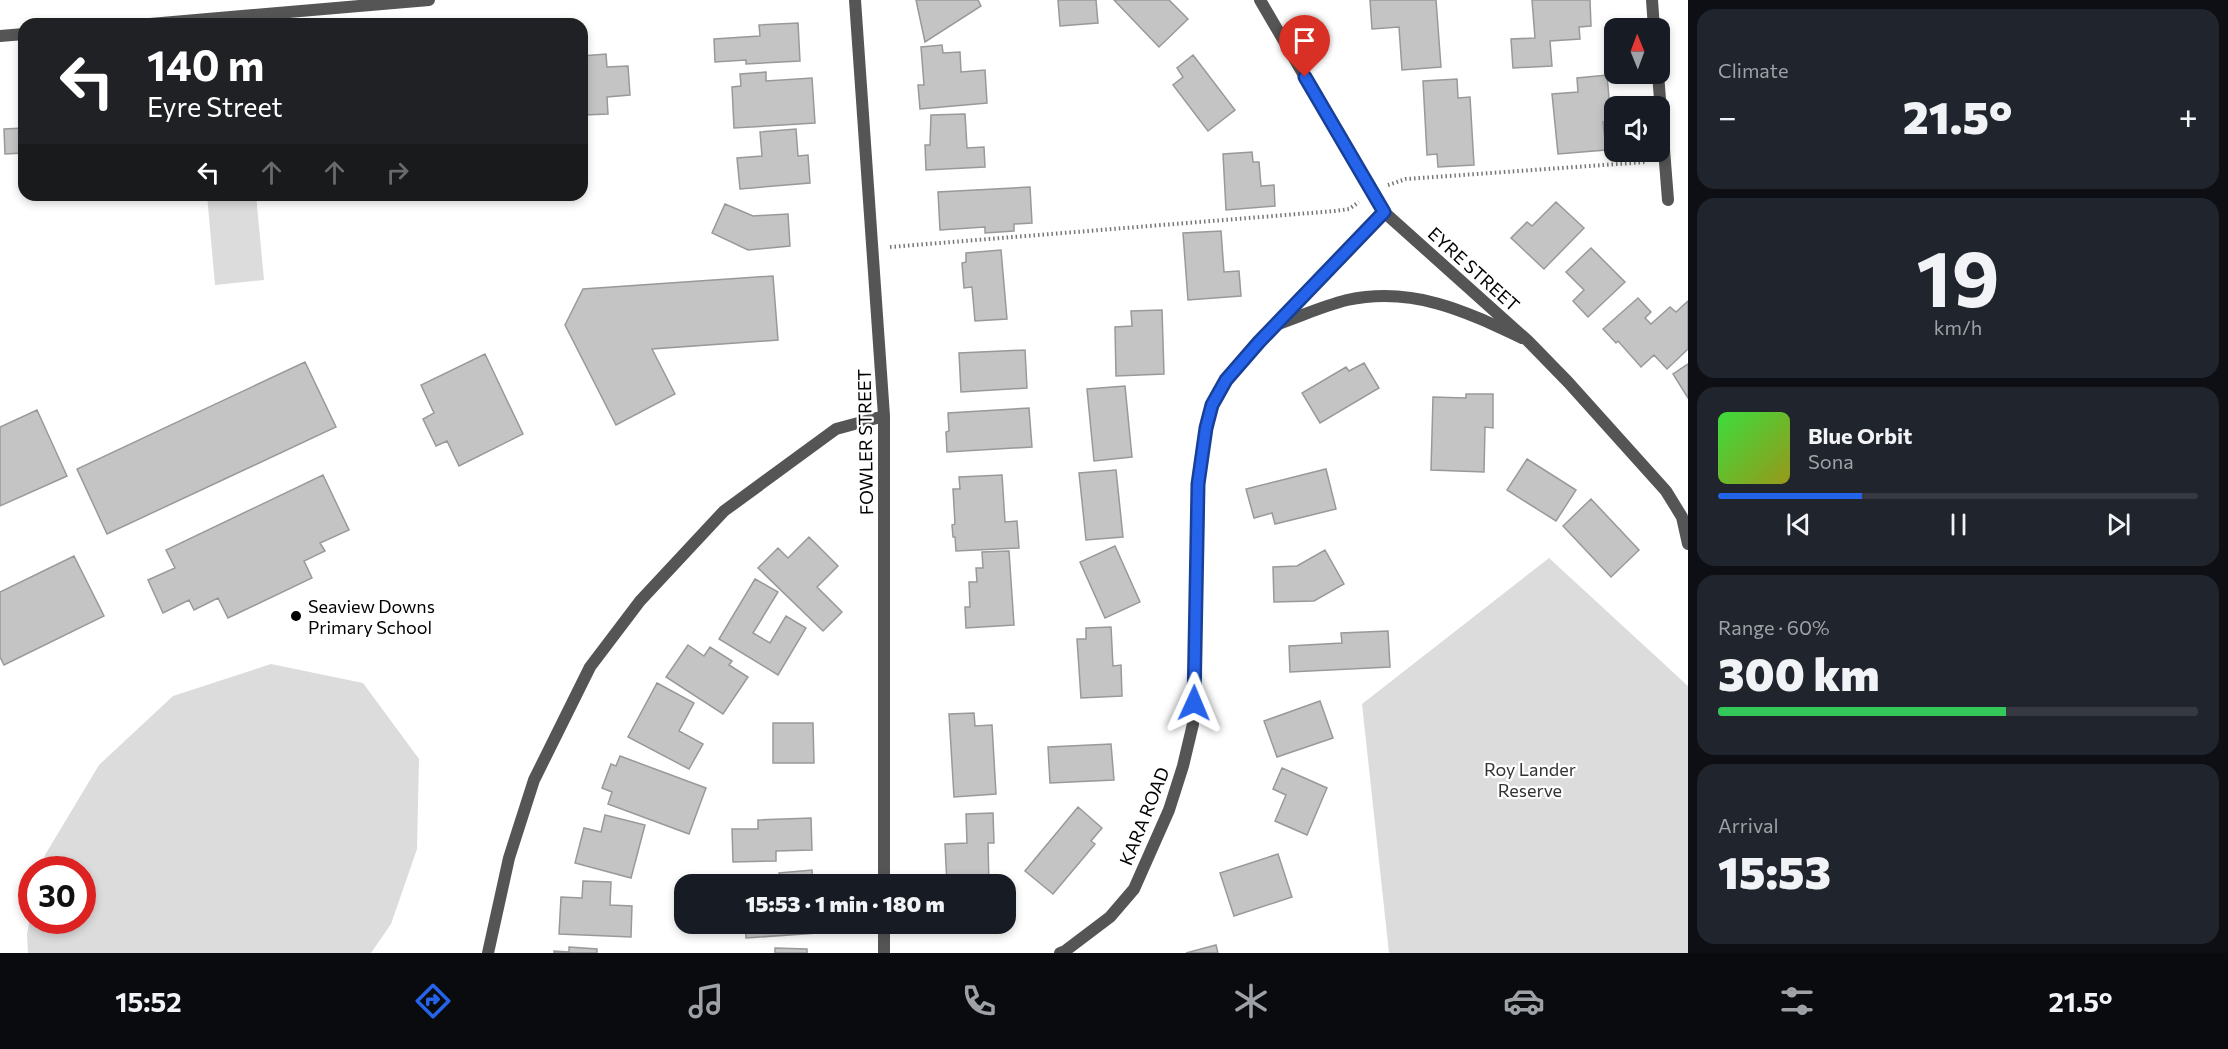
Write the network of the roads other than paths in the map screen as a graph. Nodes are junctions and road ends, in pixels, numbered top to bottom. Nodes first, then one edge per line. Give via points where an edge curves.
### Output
1 (429, 0) edge
2 (855, 0) edge
3 (1260, 0) edge
4 (1652, 0) edge
5 (287, 6) edge
6 (196, 18) edge
7 (1653, 18) edge
8 (18, 34) edge
9 (0, 36) edge
10 (1659, 84) edge
11 (1668, 200) dead end
12 (1384, 212) junction
13 (1278, 324) junction
14 (1528, 341) junction
15 (884, 416) junction
16 (1688, 544) edge
17 (884, 874) edge
18 (884, 934) edge
19 (1064, 952) edge
20 (488, 953) edge
21 (884, 953) edge

1 - 5 street
2 - 15 street, FOWLER STREET
3 - 12 street, EYRE STREET
4 - 7 street
5 - 6 street
8 - 9 street
10 - 11 street
12 - 13 street, KARA ROAD
12 - 14 street, EYRE STREET
13 - 14 street, KARA ROAD via 1348,300 1405,297 1458,309
13 - 19 street, KARA ROAD via 1226,380 1212,405 1206,428 1198,484 1193,724 1169,810 1134,889 1110,917
14 - 16 street, EYRE STREET via 1666,491 1682,518
15 - 17 street, FOWLER STREET
15 - 20 street via 836,429 724,511 640,601 590,667 534,780 508,858
18 - 21 street

